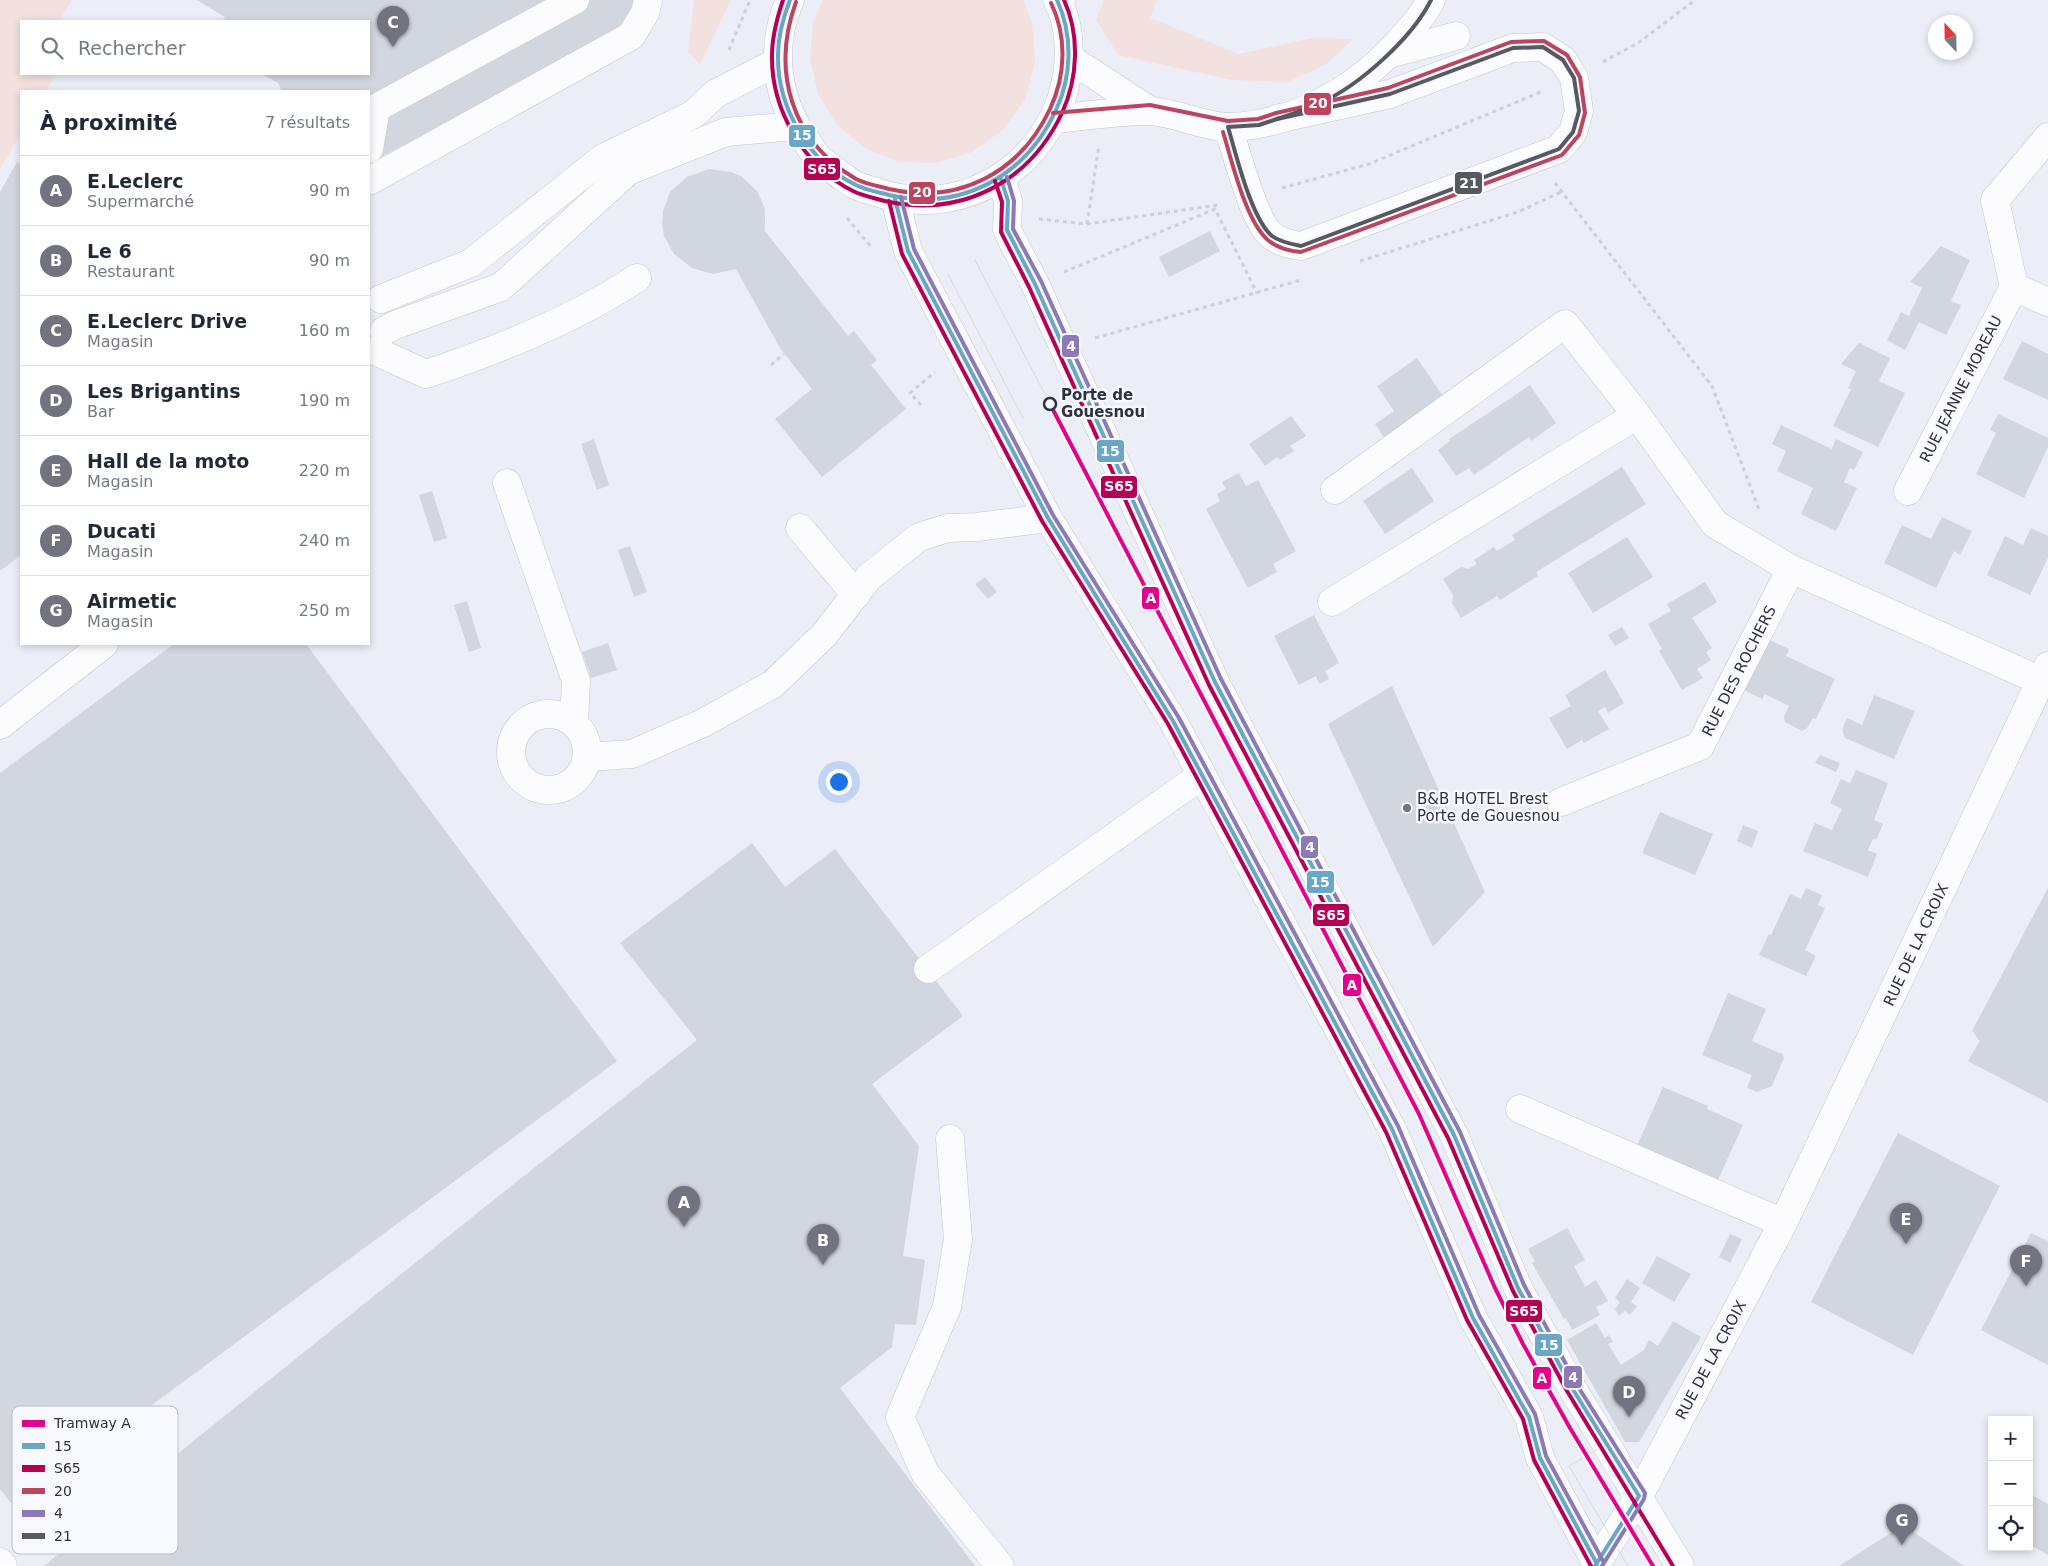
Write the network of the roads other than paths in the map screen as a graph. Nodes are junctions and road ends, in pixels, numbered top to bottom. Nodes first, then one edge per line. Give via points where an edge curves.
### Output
1 (575, 0) edge
2 (648, 0) edge
3 (790, 0) edge
4 (1431, 0) edge
5 (1059, 1) edge
6 (1456, 36) dead end
7 (1389, 54) junction
8 (1069, 58) junction
9 (777, 62) junction
10 (372, 110) edge
11 (1150, 112) junction
12 (1054, 119) junction
13 (1277, 119) junction
14 (794, 126) junction
15 (1228, 127) junction
16 (370, 136) edge
17 (2048, 137) edge
18 (2038, 165) edge
19 (1001, 179) junction
20 (370, 181) edge
21 (895, 199) junction
22 (637, 278) dead end
23 (2014, 287) junction
24 (375, 291) edge
25 (2048, 302) edge
26 (376, 347) edge
27 (1637, 414) junction
28 (507, 483) dead end
29 (1336, 490) dead end
30 (1908, 491) dead end
31 (1048, 518) junction
32 (800, 528) dead end
33 (1791, 569) junction
34 (856, 595) junction
35 (1332, 602) dead end
36 (103, 645) edge
37 (2045, 674) edge
38 (574, 722) junction
39 (0, 725) edge
40 (588, 757) junction
41 (1202, 775) junction
42 (1561, 802) dead end
43 (928, 969) dead end
44 (1520, 1109) dead end
45 (950, 1139) dead end
46 (1783, 1223) junction
47 (1639, 1496) junction
48 (0, 1562) edge
49 (1597, 1565) edge
50 (3, 1566) edge
51 (1000, 1566) edge
52 (1680, 1566) edge

1 - 10 street
2 - 20 street via 645,13 631,36
3 - 9 street via 781,19
4 - 7 street via 1425,12
5 - 8 street
6 - 7 street
7 - 13 street via 1354,84 1321,103
8 - 11 street
8 - 12 street via 1065,89
9 - 14 street via 782,95
9 - 24 street via 715,94 694,114 603,158 471,264
10 - 16 street
11 - 12 street
11 - 15 street
12 - 19 street via 1032,152
13 - 15 street via 1259,125
13 - 15 street via 1390,94 1512,48 1543,47 1563,60 1574,78 1579,111 1573,132 1560,149 1301,246 1284,244 1269,233 1258,216
14 - 21 street via 820,160 855,184
14 - 26 street via 726,132 628,171 501,287
17 - 18 street
18 - 23 street via 1995,200
19 - 21 street via 959,196 932,201
19 - 47 street via 1008,201 1008,230 1215,682 1454,1135 1518,1288 1572,1388
21 - 31 street via 908,251
22 - 26 street via 604,300 480,356 426,374
23 - 25 street
23 - 30 street, RUE JEANNE MOREAU
24 - 26 street via 385,314
27 - 29 street via 1565,324
27 - 33 street via 1715,524
27 - 35 street
28 - 38 street via 576,681
31 - 34 street via 977,528 948,528 919,537 869,577
31 - 41 street via 1173,721
32 - 34 street
33 - 37 street
33 - 42 street, RUE DES ROCHERS via 1700,746
34 - 40 street via 824,635 773,684 703,723 632,754
36 - 39 street
37 - 46 street, RUE DE LA CROIX
38 - 40 street via 585,738
38 - 40 street via 549,714 525,722 511,743 510,756 514,768 530,786 554,791 577,780
41 - 43 street
41 - 49 street via 1392,1128 1473,1318 1529,1418 1540,1458
44 - 46 street
45 - 51 street via 958,1239 947,1307 900,1417 926,1473
46 - 47 street, RUE DE LA CROIX
47 - 49 street, RUE DE LA CROIX
47 - 52 street
48 - 50 street

